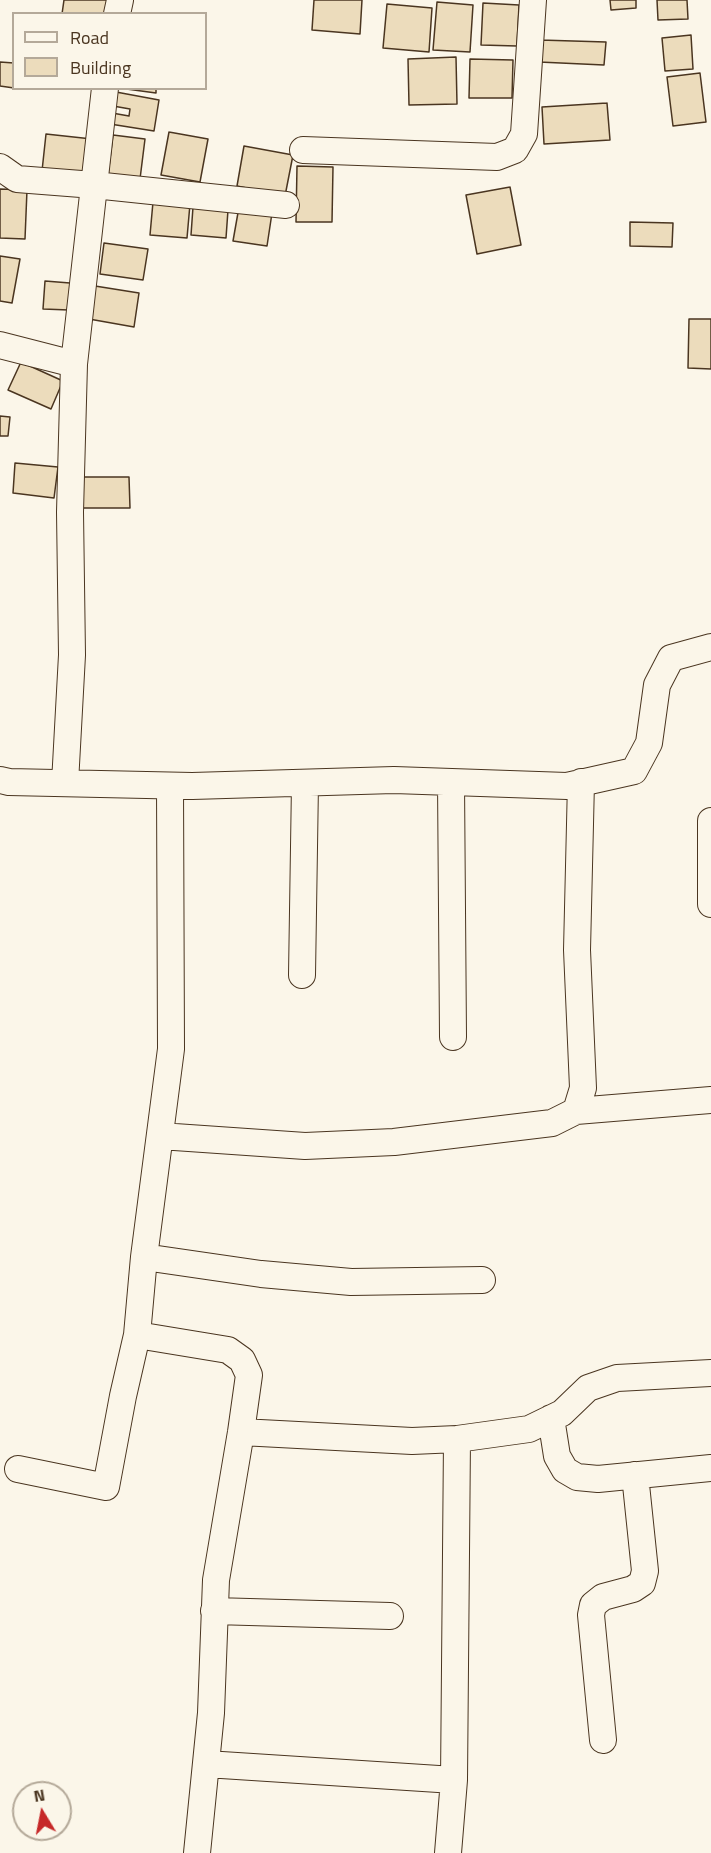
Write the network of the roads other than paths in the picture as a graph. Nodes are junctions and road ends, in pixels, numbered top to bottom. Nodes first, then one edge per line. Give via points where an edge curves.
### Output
1 (533, 0) edge
2 (105, 90) edge
3 (303, 150) dead end
4 (0, 167) edge
5 (94, 185) junction
6 (286, 205) dead end
7 (0, 345) edge
8 (74, 364) junction
9 (711, 647) edge
10 (0, 780) edge
11 (451, 782) junction
12 (581, 782) junction
13 (65, 783) junction
14 (305, 783) junction
15 (170, 786) junction
16 (711, 821) edge
17 (711, 904) edge
18 (302, 975) dead end
19 (453, 1037) dead end
20 (711, 1100) edge
21 (576, 1111) junction
22 (160, 1136) junction
23 (144, 1257) junction
24 (482, 1280) dead end
25 (137, 1335) junction
26 (711, 1373) edge
27 (551, 1419) junction
28 (241, 1432) junction
29 (457, 1439) junction
30 (711, 1468) edge
31 (18, 1469) dead end
32 (635, 1475) junction
33 (214, 1611) junction
34 (390, 1616) dead end
35 (603, 1740) dead end
36 (206, 1764) junction
37 (454, 1780) junction
38 (197, 1853) edge
39 (448, 1853) edge

1 - 3 street via 524,134 514,150 497,157
2 - 5 street
4 - 5 street via 17,179
5 - 6 street
5 - 8 street
7 - 8 street
8 - 13 street via 72,656
9 - 12 street via 672,658 657,686 649,743 634,771
10 - 13 street
11 - 12 street via 567,786
11 - 14 street
11 - 19 street
12 - 21 street via 577,950 583,1088
13 - 15 street
14 - 15 street
14 - 18 street
15 - 22 street via 171,1049
16 - 17 street
20 - 21 street
21 - 22 street via 552,1123 394,1142 305,1146
22 - 23 street
23 - 24 street via 351,1282
23 - 25 street
25 - 28 street via 228,1350 242,1360 249,1375
25 - 31 street via 106,1487
26 - 27 street via 617,1378 588,1388
27 - 29 street via 529,1429
27 - 32 street via 557,1456 565,1470 578,1477 598,1479
28 - 29 street via 412,1441
28 - 33 street
29 - 37 street
30 - 32 street
32 - 35 street via 645,1571 642,1583 603,1598 594,1605 591,1615
33 - 34 street
33 - 36 street
36 - 37 street
36 - 38 street
37 - 39 street

